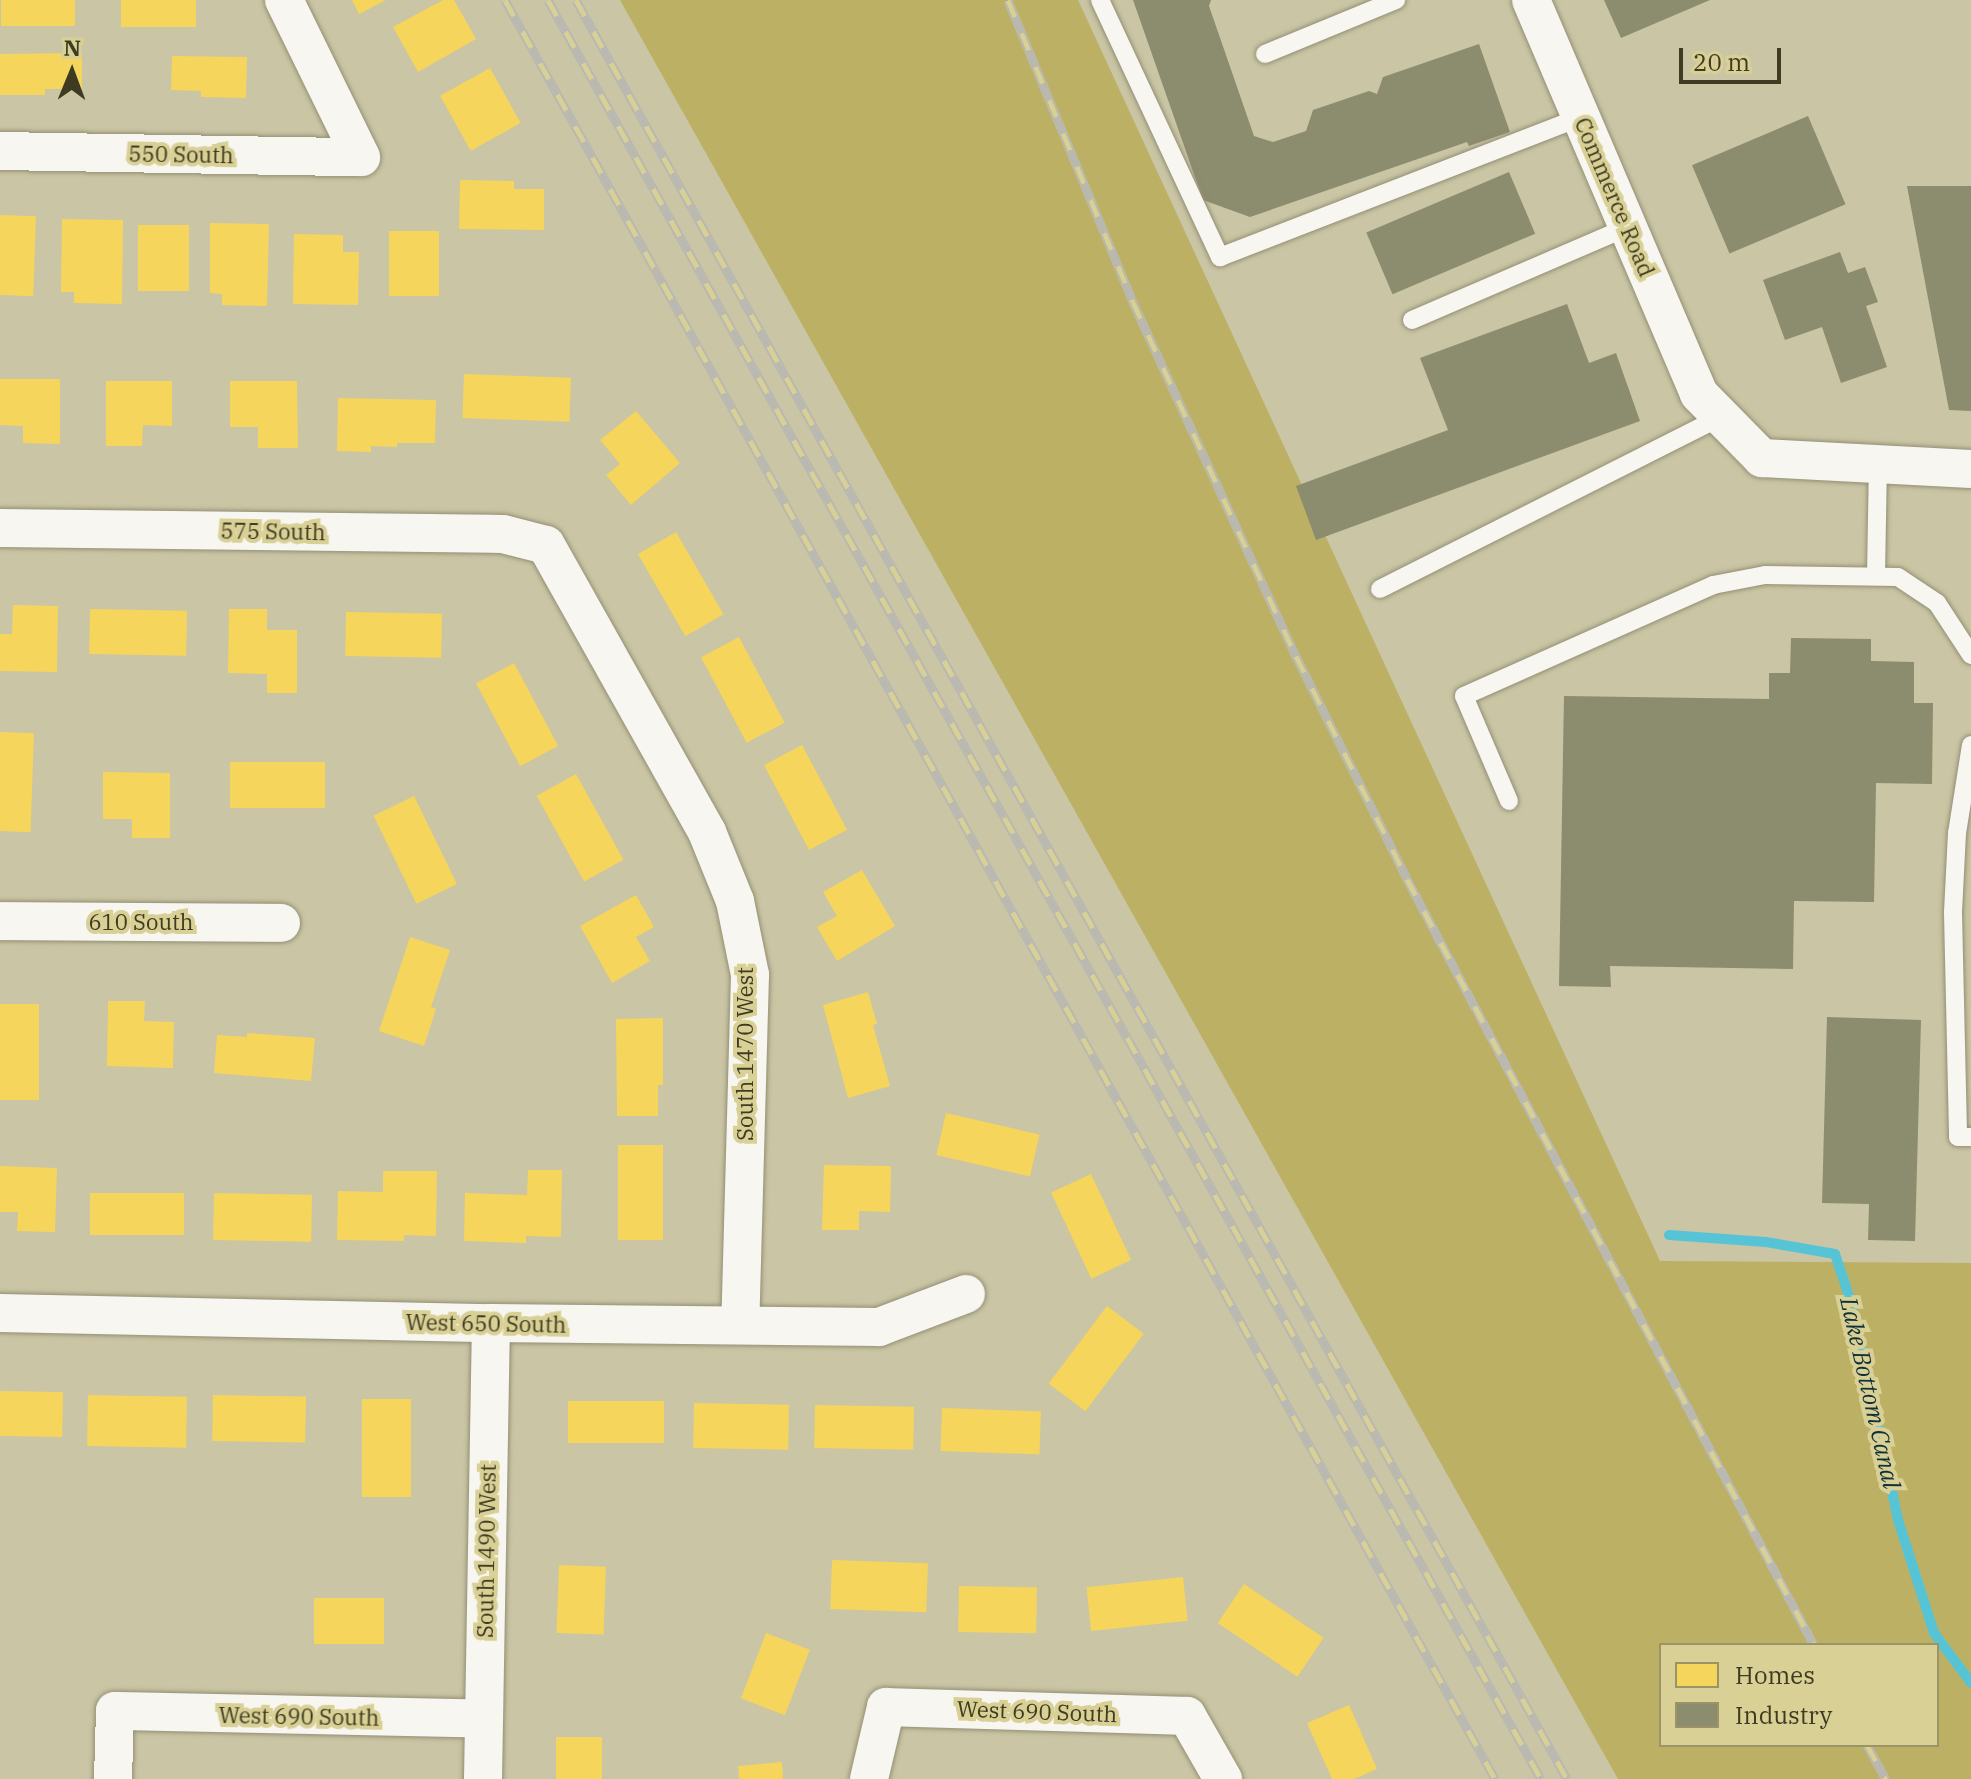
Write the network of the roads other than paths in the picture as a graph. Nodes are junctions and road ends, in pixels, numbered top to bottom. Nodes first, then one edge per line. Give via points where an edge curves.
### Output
1 (284, 0) edge
2 (1100, 0) edge
3 (1396, 0) edge
4 (1531, 0) edge
5 (1265, 54) dead end
6 (1581, 117) junction
7 (0, 151) edge
8 (1628, 227) junction
9 (1412, 320) dead end
10 (1710, 406) junction
11 (1878, 464) junction
12 (1971, 469) edge
13 (0, 528) edge
14 (546, 545) joint
15 (1876, 576) junction
16 (1380, 589) dead end
17 (1971, 655) edge
18 (1971, 745) edge
19 (1509, 801) dead end
20 (0, 921) edge
21 (281, 923) dead end
22 (1963, 940) edge
23 (1971, 1137) edge
24 (966, 1294) dead end
25 (0, 1313) edge
26 (491, 1323) junction
27 (740, 1324) junction
28 (483, 1719) junction
29 (113, 1779) edge
30 (483, 1779) edge
31 (869, 1779) edge
32 (1223, 1779) edge

1 - 7 street, 550 South via 361,157
2 - 6 lane via 1220,257
3 - 5 lane
4 - 6 street, Commerce Road
6 - 8 street, Commerce Road
8 - 9 lane
8 - 10 street, Commerce Road
10 - 11 street via 1762,458
10 - 16 lane
11 - 12 street
11 - 15 lane
13 - 14 street, 575 South via 503,534
14 - 27 street, South 1470 West via 707,832 735,901 750,975
15 - 17 lane via 1898,577 1919,588 1937,603
15 - 19 lane via 1765,575 1713,585 1464,696
18 - 22 lane via 1957,833
20 - 21 street, 610 South
22 - 23 lane via 1958,1137
24 - 27 street, West 650 South via 879,1327
25 - 26 street, West 650 South
26 - 27 street, West 650 South
26 - 28 street, South 1490 West
28 - 29 street, West 690 South via 115,1711
28 - 30 street, South 1490 West
31 - 32 street, West 690 South via 886,1707 1187,1716

